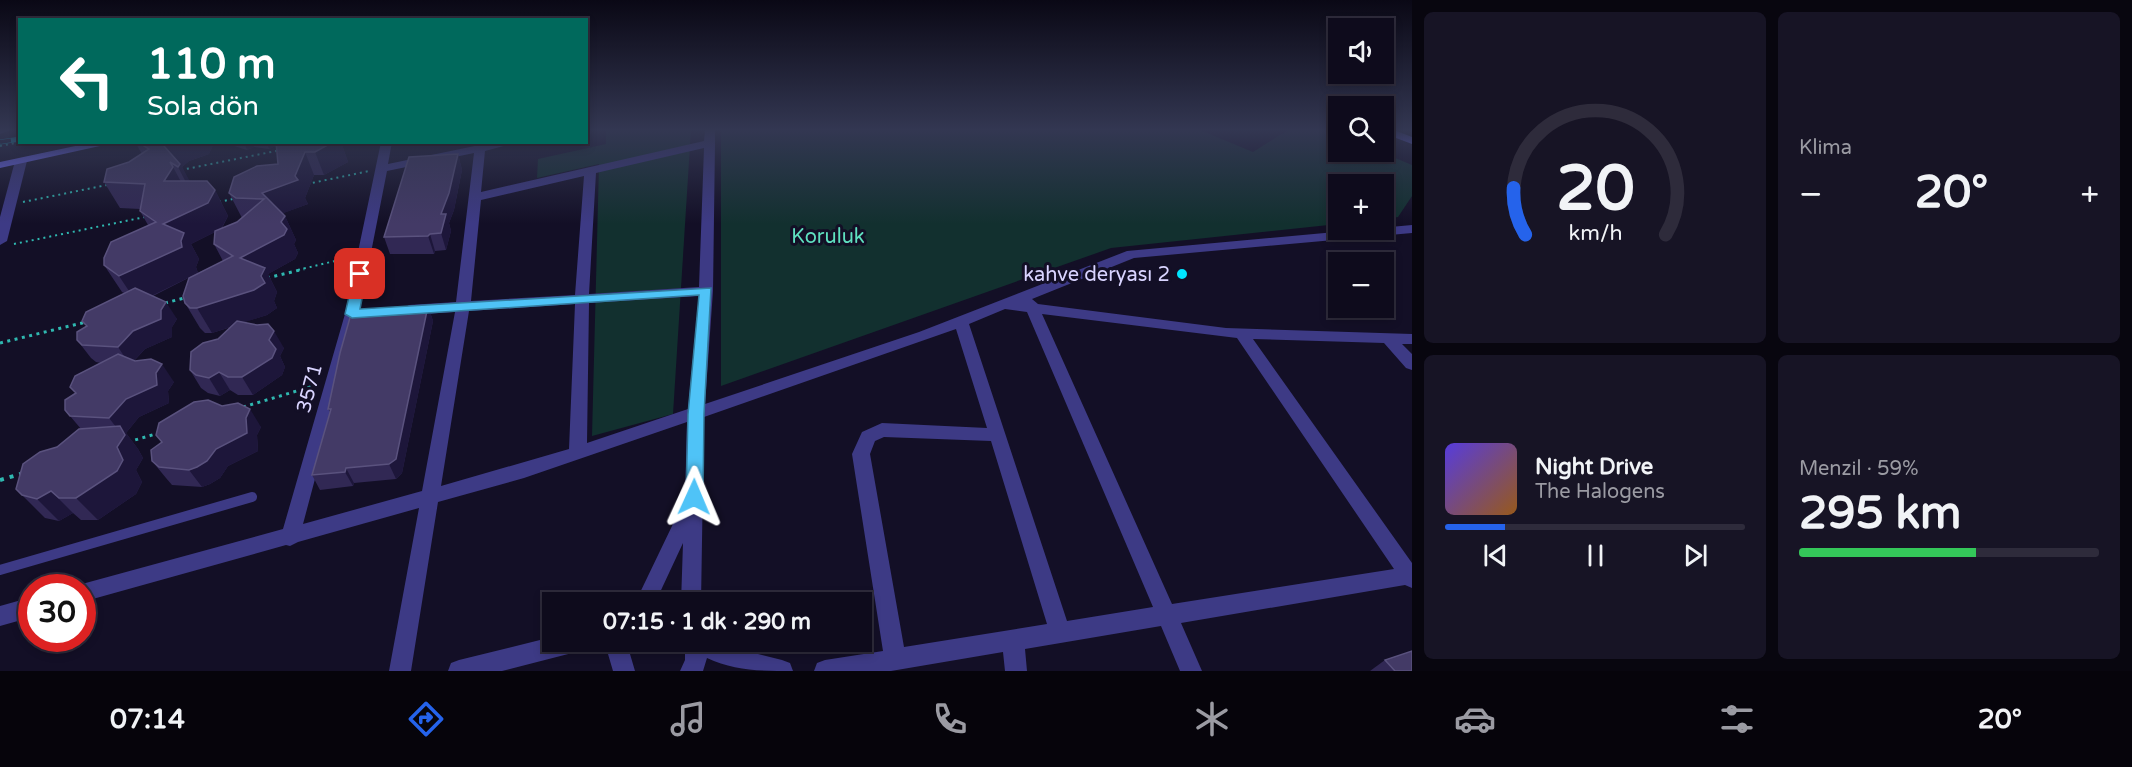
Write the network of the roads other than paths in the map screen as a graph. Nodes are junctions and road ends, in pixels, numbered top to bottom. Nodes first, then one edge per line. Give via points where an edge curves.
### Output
1 (15, 161) edge
2 (21, 161) edge
3 (383, 161) edge
4 (420, 161) edge
5 (479, 161) edge
6 (624, 161) edge
7 (709, 161) edge
8 (0, 165) edge
9 (382, 169) junction
10 (590, 171) junction
11 (477, 197) junction
12 (1412, 229) edge
13 (6, 242) edge
14 (706, 291) junction
15 (582, 299) junction
16 (1030, 302) junction
17 (463, 306) junction
18 (396, 311) edge
19 (961, 321) junction
20 (1242, 334) junction
21 (1389, 339) junction
22 (1412, 339) edge
23 (1412, 364) edge
24 (696, 414) junction
25 (998, 435) junction
26 (578, 453) junction
27 (252, 497) dead end
28 (432, 497) junction
29 (694, 497) junction
30 (290, 538) junction
31 (0, 570) edge
32 (1411, 576) edge
33 (96, 589) edge
34 (650, 592) edge
35 (691, 592) edge
36 (18, 610) edge
37 (1167, 614) junction
38 (0, 615) edge
39 (1060, 632) junction
40 (1013, 639) junction
41 (542, 650) edge
42 (620, 652) edge
43 (696, 652) edge
44 (718, 652) edge
45 (895, 659) junction
46 (622, 670) edge
47 (836, 670) edge
48 (400, 671) edge
49 (459, 671) edge
50 (691, 671) edge
51 (782, 671) edge
52 (1016, 671) edge
53 (1191, 671) edge

1 - 8 main road
2 - 13 street via 9,205
3 - 9 street, 3571
4 - 9 street
5 - 11 street
6 - 10 street
7 - 14 street
9 - 30 street, 3571 via 364,254 358,313 333,380
10 - 11 street
10 - 15 street
11 - 17 street
12 - 16 street via 1132,254
14 - 15 street
14 - 24 street
15 - 17 street
15 - 26 street
16 - 19 street via 1003,304
16 - 20 street
16 - 37 street
17 - 18 street
17 - 28 street
19 - 24 street
19 - 25 street
20 - 21 street
20 - 32 street
21 - 22 street
21 - 23 street
24 - 26 street
24 - 29 street
25 - 39 street
25 - 45 street via 882,430 868,437 861,454
26 - 28 street
27 - 31 lane
28 - 30 street
28 - 48 street
29 - 34 street
29 - 35 street
30 - 33 street
32 - 37 street
36 - 38 street
37 - 39 street
37 - 53 street
39 - 40 street
40 - 45 street
40 - 52 street
41 - 49 street
42 - 46 street
43 - 50 street
44 - 51 street
45 - 47 street

